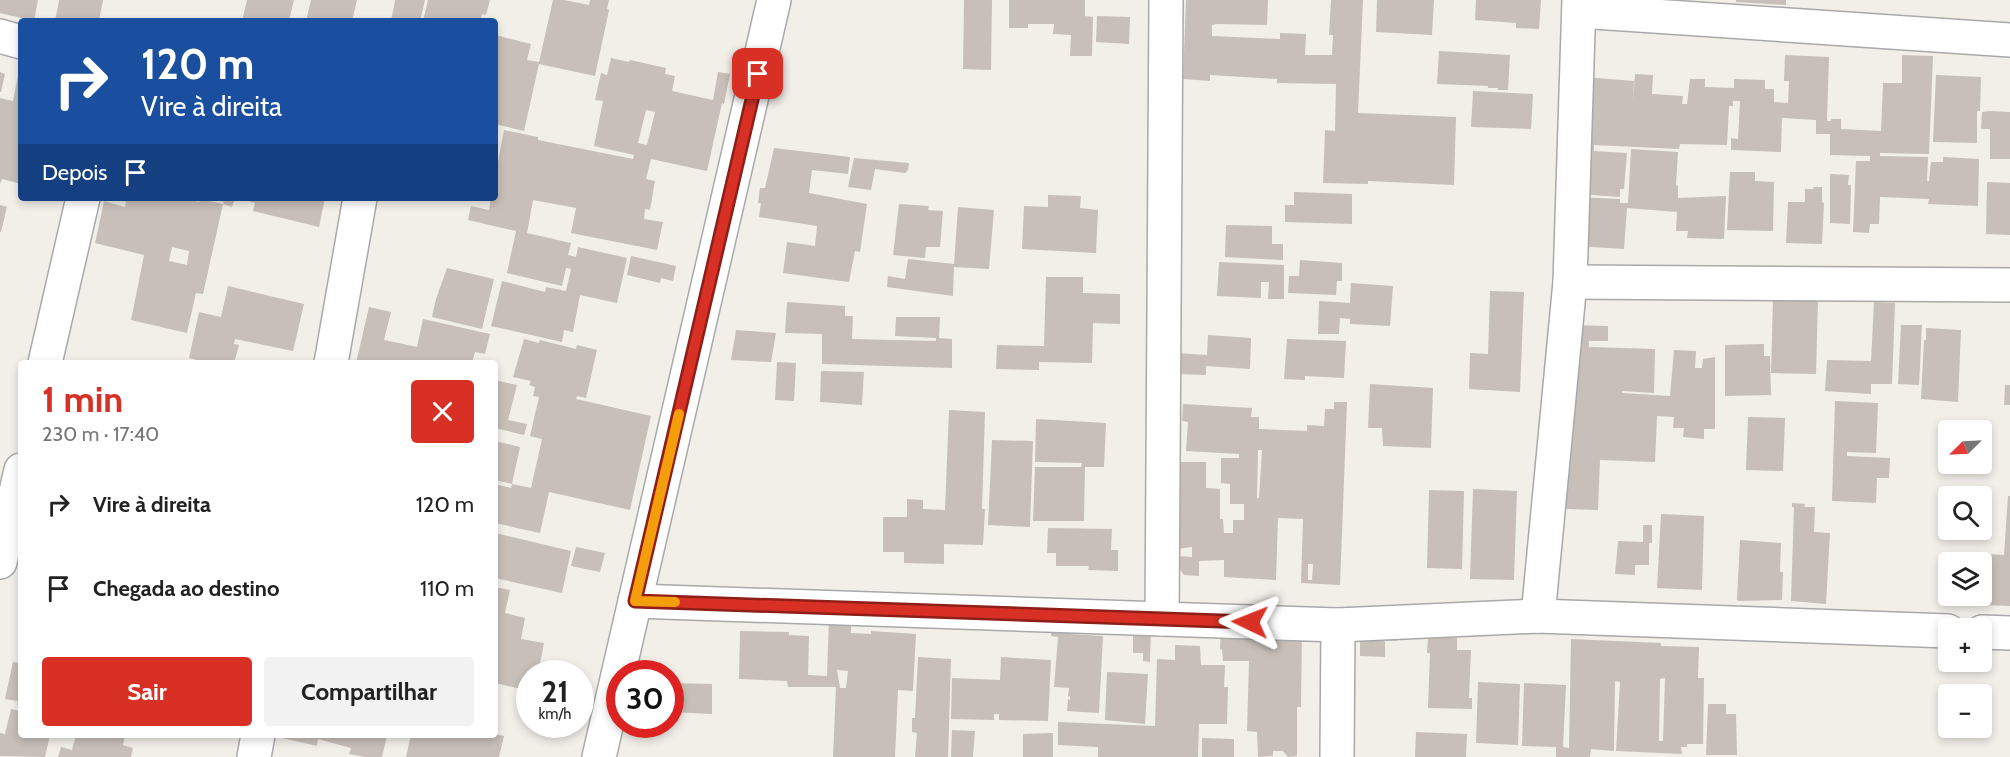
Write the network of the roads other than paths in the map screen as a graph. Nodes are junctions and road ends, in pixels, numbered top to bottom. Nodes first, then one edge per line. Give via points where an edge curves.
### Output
1 (1166, 0) edge
2 (767, 2) edge
3 (1579, 5) edge
4 (0, 36) edge
5 (2010, 40) edge
6 (18, 41) edge
7 (82, 201) edge
8 (359, 201) edge
9 (1570, 282) junction
10 (2010, 285) edge
11 (46, 360) edge
12 (332, 360) edge
13 (18, 497) edge
14 (14, 532) edge
15 (0, 562) edge
16 (635, 601) junction
17 (1538, 616) junction
18 (1162, 619) junction
19 (1338, 625) junction
20 (1938, 631) edge
21 (1992, 632) edge
22 (2010, 633) edge
23 (257, 738) edge
24 (254, 757) edge
25 (599, 757) edge
26 (1337, 757) edge

1 - 18 street
2 - 16 street
3 - 5 street
3 - 9 street
4 - 6 street
7 - 11 street
8 - 12 street
9 - 10 street
9 - 17 street
13 - 14 street
14 - 15 street
16 - 18 street
16 - 25 street
17 - 19 street
17 - 20 street
18 - 19 street
19 - 26 street
21 - 22 street
23 - 24 street

